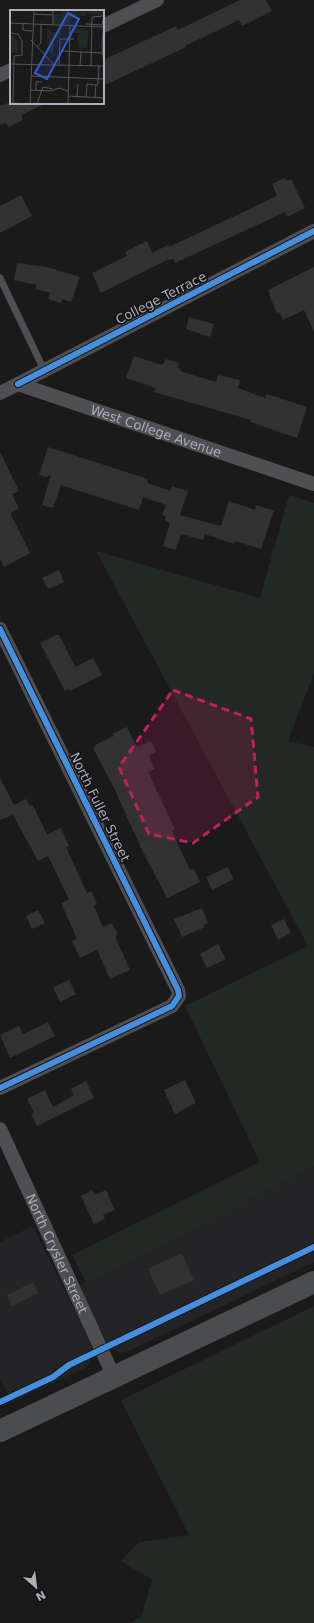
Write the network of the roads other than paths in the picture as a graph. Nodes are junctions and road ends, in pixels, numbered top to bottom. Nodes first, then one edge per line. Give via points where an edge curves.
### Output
1 (157, 0) edge
2 (104, 26) edge
3 (10, 70) edge
4 (0, 75) edge
5 (314, 231) edge
6 (0, 278) edge
7 (44, 370) junction
8 (18, 384) junction
9 (0, 393) edge
10 (314, 484) edge
11 (0, 629) edge
12 (0, 1088) edge
13 (0, 1129) edge
14 (314, 1282) edge
15 (114, 1377) junction
16 (0, 1431) edge

1 - 2 street
3 - 4 street
5 - 7 street, College Terrace
6 - 7 lane
7 - 8 street, College Terrace
8 - 9 street
8 - 10 street, West College Avenue
11 - 12 street, North Fuller Street via 178,990 178,996 172,1006
13 - 15 street, North Crysler Street
14 - 15 main road
15 - 16 main road

